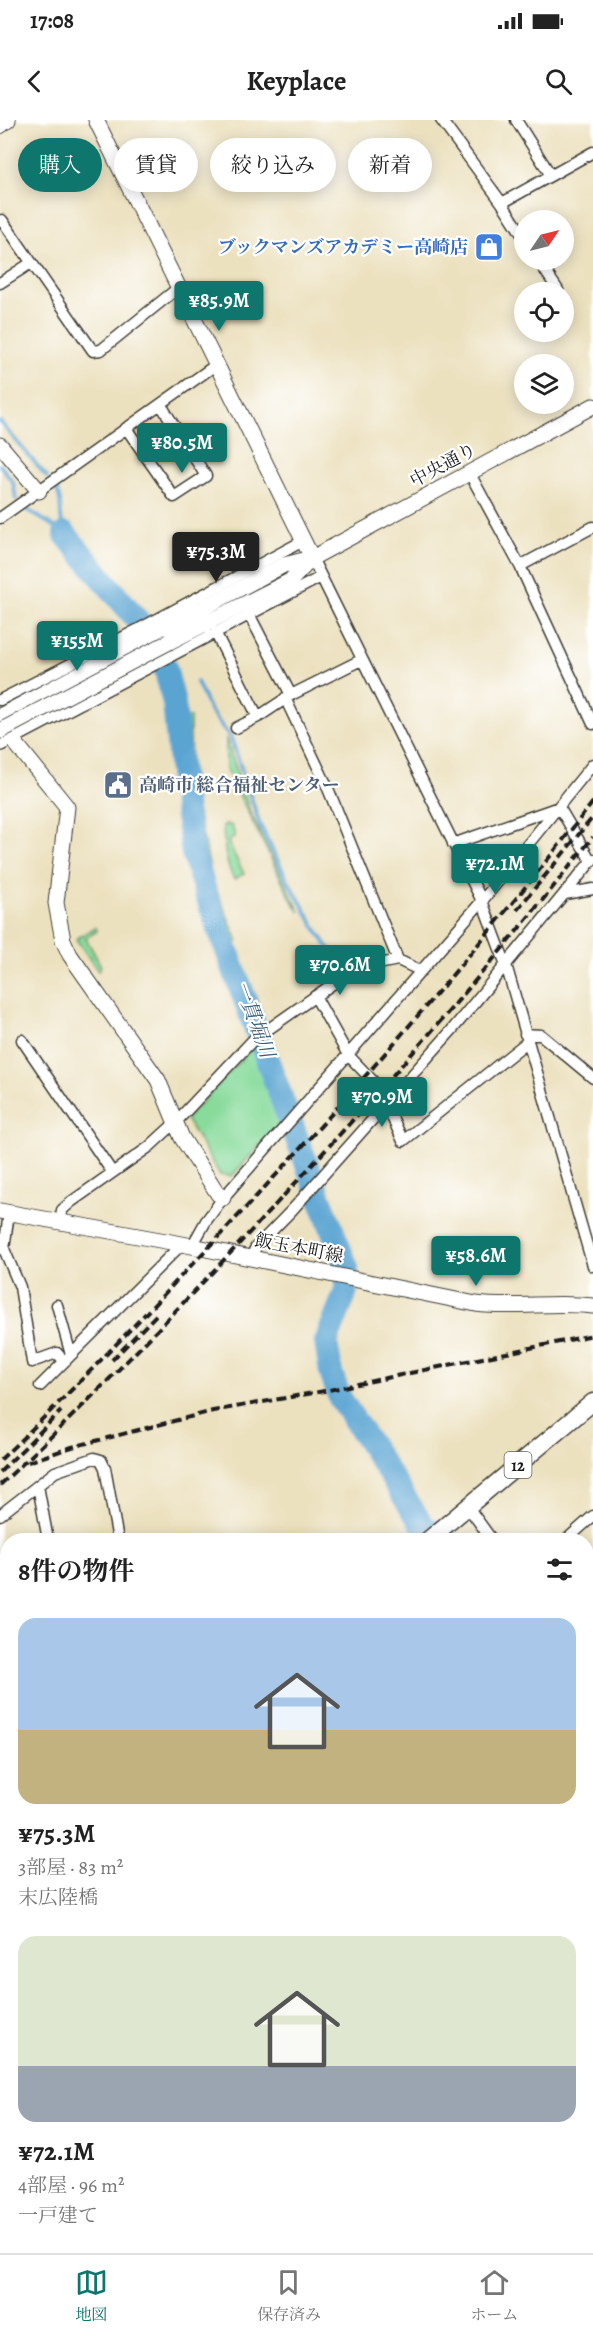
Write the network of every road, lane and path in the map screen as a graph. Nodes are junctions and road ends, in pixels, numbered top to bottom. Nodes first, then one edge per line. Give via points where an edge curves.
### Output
1 (96, 120) edge
2 (441, 120) edge
3 (516, 120) edge
4 (593, 152) edge
5 (550, 174) junction
6 (502, 203) junction
7 (0, 222) edge
8 (514, 222) edge
9 (31, 263) junction
10 (0, 283) edge
11 (178, 288) junction
12 (217, 364) junction
13 (161, 405) junction
14 (593, 406) edge
15 (126, 428) junction
16 (0, 445) edge
17 (470, 472) junction
18 (39, 491) junction
19 (0, 518) edge
20 (593, 527) edge
21 (303, 541) junction
22 (312, 558) junction
23 (520, 566) junction
24 (321, 577) junction
25 (249, 614) junction
26 (215, 632) junction
27 (162, 638) junction
28 (362, 660) junction
29 (288, 697) junction
30 (0, 700) edge
31 (0, 716) edge
32 (258, 717) junction
33 (0, 724) edge
34 (593, 724) edge
35 (236, 728) dead end
36 (0, 731) edge
37 (7, 742) edge
38 (593, 764) edge
39 (559, 807) junction
40 (453, 844) junction
41 (592, 860) edge
42 (593, 889) edge
43 (565, 894) junction
44 (482, 901) junction
45 (398, 960) junction
46 (506, 965) junction
47 (421, 971) junction
48 (315, 996) junction
49 (526, 1038) junction
50 (22, 1040) dead end
51 (348, 1055) junction
52 (593, 1078) edge
53 (388, 1101) junction
54 (174, 1124) junction
55 (112, 1172) junction
56 (223, 1198) junction
57 (4, 1212) edge
58 (61, 1221) junction
59 (187, 1245) junction
60 (250, 1259) junction
61 (593, 1266) edge
62 (57, 1305) dead end
63 (593, 1306) edge
64 (68, 1358) junction
65 (40, 1386) dead end
66 (593, 1402) edge
67 (38, 1486) junction
68 (468, 1508) junction
69 (0, 1515) edge
70 (593, 1516) edge
71 (47, 1533) edge
72 (117, 1533) edge
73 (438, 1533) edge
74 (487, 1533) edge
75 (574, 1533) edge

1 - 11 street
2 - 6 street
3 - 5 street
4 - 5 street
5 - 6 street
6 - 8 street
7 - 9 street
9 - 10 street
9 - 11 street via 93,351 101,350
11 - 12 street
12 - 13 street
12 - 21 street
13 - 15 street
13 - 15 street via 206,476 174,497
14 - 17 street, 中央通り
15 - 18 street
16 - 18 street
17 - 22 street, 中央通り
17 - 23 street
18 - 19 street
20 - 23 street
21 - 22 street
21 - 27 street
22 - 24 street
22 - 27 street, 中央通り via 290,581
23 - 34 street
24 - 25 street
24 - 28 street
25 - 26 street
25 - 29 street
26 - 27 street
26 - 32 street
27 - 30 street via 137,630
27 - 31 street
27 - 36 street, bridge
27 - 37 street via 156,663
28 - 29 street
28 - 40 street
29 - 32 street
29 - 45 street
32 - 35 street
33 - 37 street
37 - 54 street via 67,807 56,903 63,940 158,1080
38 - 39 street
39 - 40 street
39 - 41 street
39 - 44 street
40 - 44 street
41 - 43 street
42 - 43 street
43 - 46 street
44 - 46 street
44 - 47 street
45 - 47 street
45 - 48 street via 354,969
46 - 49 street
46 - 53 street
47 - 51 street
48 - 51 street
48 - 54 street via 253,1040
49 - 52 street via 541,1035
49 - 53 street via 403,1141
49 - 61 street
50 - 55 street
51 - 53 street
51 - 56 street
53 - 60 street via 256,1247
54 - 55 street
54 - 56 street
55 - 58 street via 70,1202 62,1210
56 - 59 street
57 - 58 street, 飯玉本町線
57 - 64 street via 4,1249 20,1287 32,1362 57,1353
58 - 59 street, 飯玉本町線
59 - 60 street, 飯玉本町線
59 - 64 street
60 - 63 street, 飯玉本町線 via 496,1306
62 - 64 street
64 - 65 street
66 - 68 main road, 12
67 - 69 street
67 - 71 street
67 - 72 street via 55,1472 94,1458 101,1460
68 - 73 main road, 12
68 - 74 street
70 - 75 street

